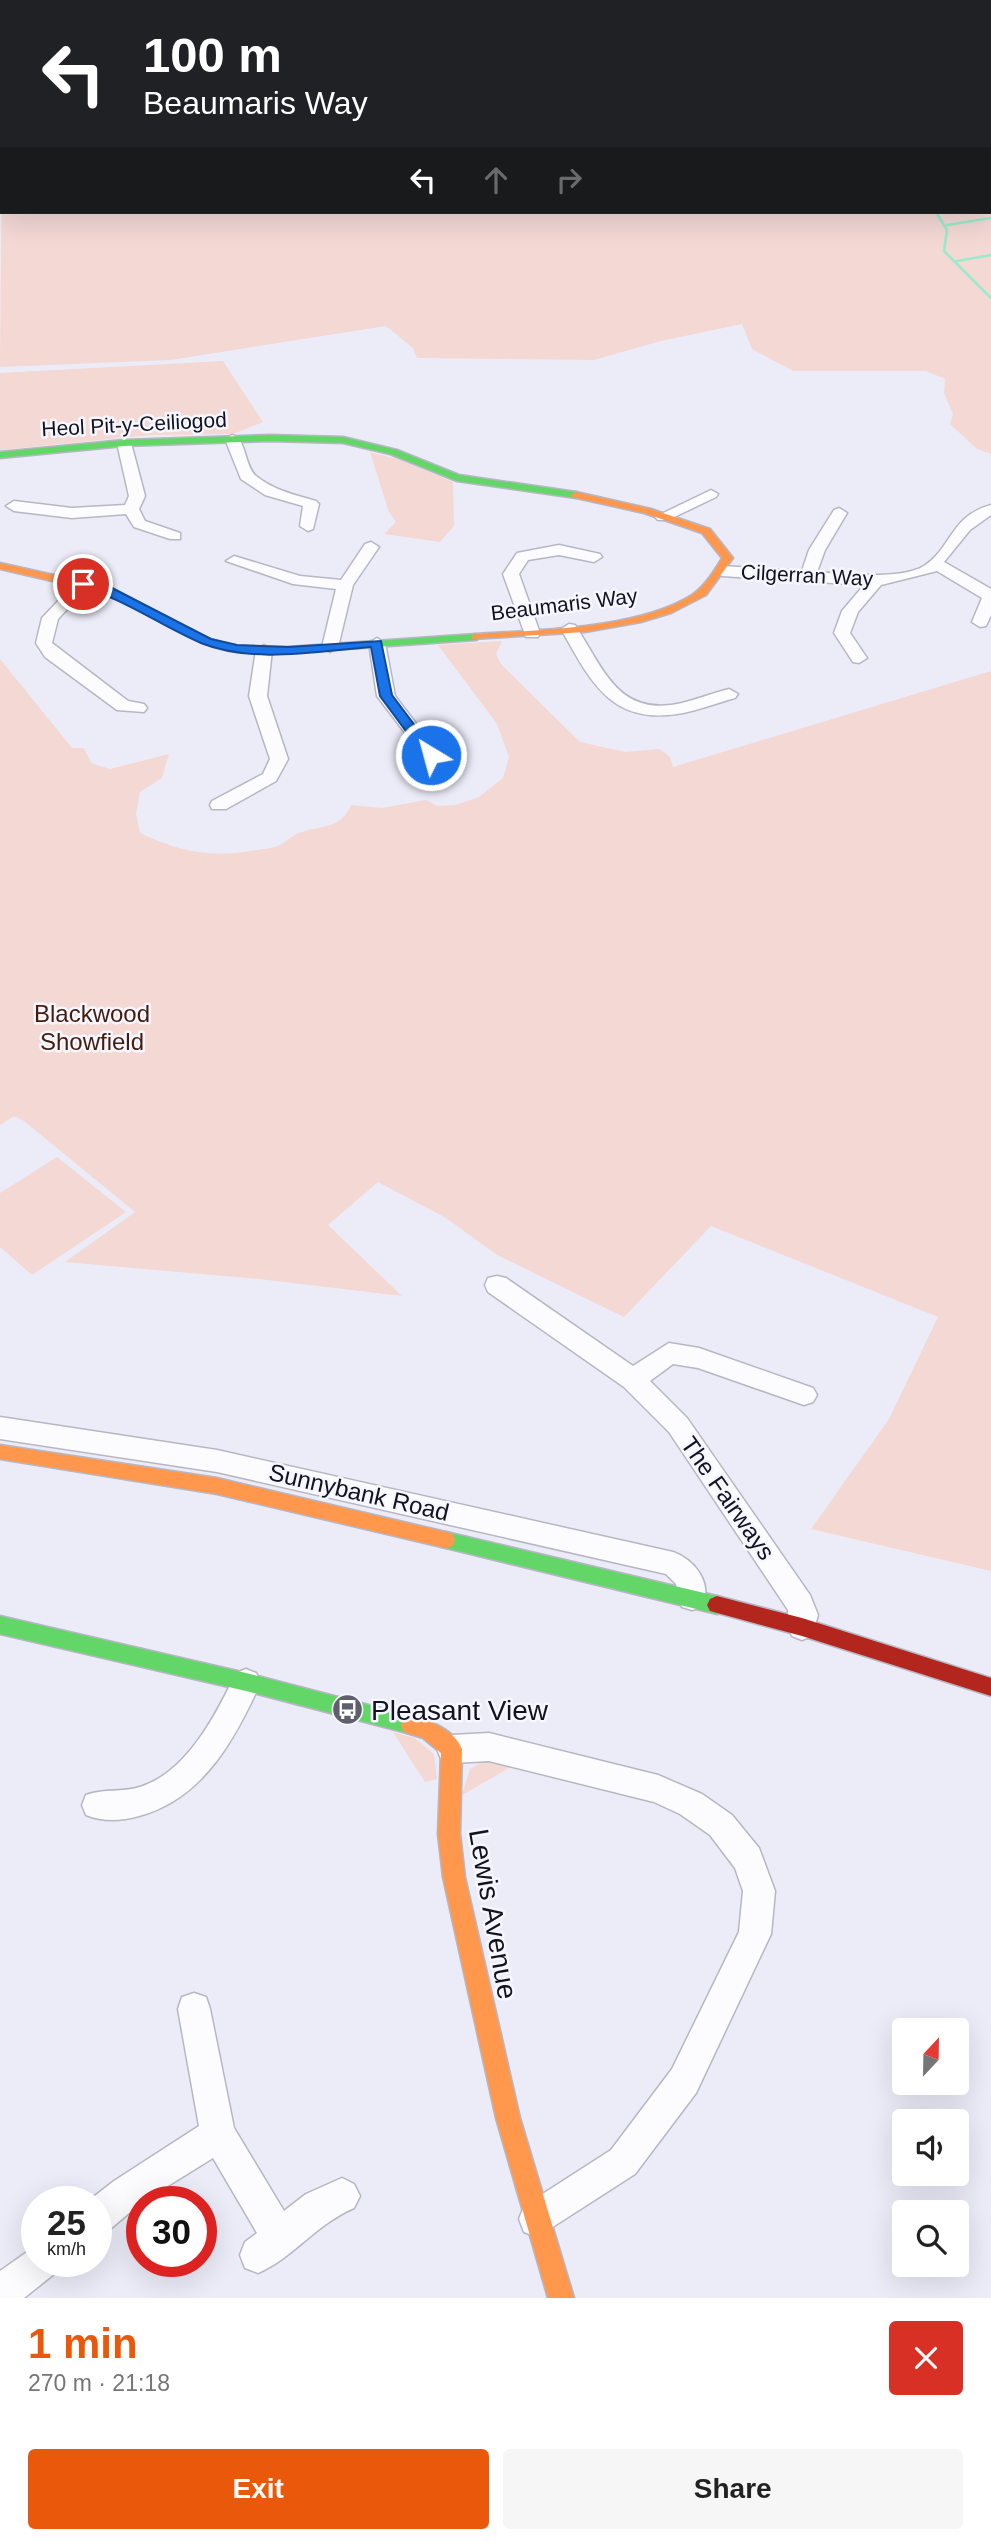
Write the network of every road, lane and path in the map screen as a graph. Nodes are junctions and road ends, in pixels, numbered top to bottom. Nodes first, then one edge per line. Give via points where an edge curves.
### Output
1 (232, 439) junction
2 (124, 443) junction
3 (0, 455) edge
4 (710, 494) dead end
5 (26, 505) dead end
6 (131, 509) junction
7 (991, 510) edge
8 (838, 513) dead end
9 (663, 517) junction
10 (308, 526) dead end
11 (175, 536) dead end
12 (512, 540) dead end
13 (371, 547) dead end
14 (532, 555) junction
15 (594, 556) dead end
16 (234, 561) dead end
17 (936, 564) junction
18 (0, 566) edge
19 (722, 571) junction
20 (808, 577) junction
21 (876, 581) junction
22 (83, 584) junction
23 (345, 585) junction
24 (980, 621) dead end
25 (569, 629) junction
26 (533, 633) junction
27 (377, 643) junction
28 (330, 647) junction
29 (264, 650) junction
30 (859, 658) dead end
31 (729, 694) dead end
32 (124, 710) dead end
33 (433, 776) dead end
34 (219, 805) dead end
35 (497, 1285) dead end
36 (633, 1380) junction
37 (804, 1395) dead end
38 (0, 1428) edge
39 (0, 1452) edge
40 (692, 1598) junction
41 (0, 1625) edge
42 (802, 1627) junction
43 (246, 1682) junction
44 (991, 1687) edge
45 (452, 1749) junction
46 (97, 1805) dead end
47 (194, 2009) dead end
48 (218, 2134) junction
49 (342, 2196) dead end
50 (112, 2204) edge
51 (537, 2219) junction
52 (269, 2245) joint
53 (21, 2277) edge
54 (0, 2294) edge
55 (561, 2298) edge

1 - 2 street, Heol Pit-y-Ceiliogod
1 - 9 street, Heol Pit-y-Ceiliogod via 343,440 393,452 457,478 558,491
1 - 10 street via 246,476 270,492 312,504
2 - 3 street, Heol Pit-y-Ceiliogod
2 - 6 street via 137,496
4 - 9 street
5 - 6 street via 89,513
6 - 11 street via 139,524
7 - 17 street via 979,513 962,528
8 - 20 street
9 - 19 street via 706,531 728,558
12 - 14 street
13 - 23 street
14 - 15 street via 559,550
14 - 26 street via 523,556 512,574
16 - 23 street via 299,581
17 - 21 street, Cilgerran Way via 929,570
17 - 24 street via 991,596
18 - 22 street, Beaumaris Way
19 - 20 street, Cilgerran Way
19 - 25 street, Beaumaris Way via 712,584 680,605 618,622
20 - 21 street, Cilgerran Way
21 - 30 street via 850,611 842,633
22 - 29 street, Beaumaris Way via 108,590 206,641
22 - 32 street via 50,618 44,643
23 - 28 street
25 - 26 street, Beaumaris Way
25 - 31 street via 606,689 625,704 660,710 691,706 707,695
26 - 27 street, Beaumaris Way
27 - 28 street, Beaumaris Way
27 - 33 street via 386,696 431,755
28 - 29 street, Beaumaris Way
29 - 34 street via 256,698 279,759 270,777 248,798
35 - 36 street, The Fairways
36 - 37 street via 670,1353 698,1358
36 - 42 street, The Fairways via 678,1425 767,1553 800,1604
38 - 40 street, Sunnybank Road via 230,1464 673,1564 686,1572
39 - 40 street, Sunnybank Road via 217,1486
40 - 42 street, Sunnybank Road
41 - 43 street
42 - 44 street, Sunnybank Road
43 - 45 street via 429,1730
43 - 46 street via 226,1727 207,1753 167,1789 116,1808
45 - 51 street, Lewis Avenue via 449,1834 454,1877 508,2118
45 - 51 street via 489,1747 658,1789 691,1804 721,1825 748,1859 760,1891 755,1934 684,2081 623,2162
47 - 48 street
48 - 50 street
48 - 52 street
49 - 52 street via 318,2206
51 - 55 street, Lewis Avenue
53 - 54 street

